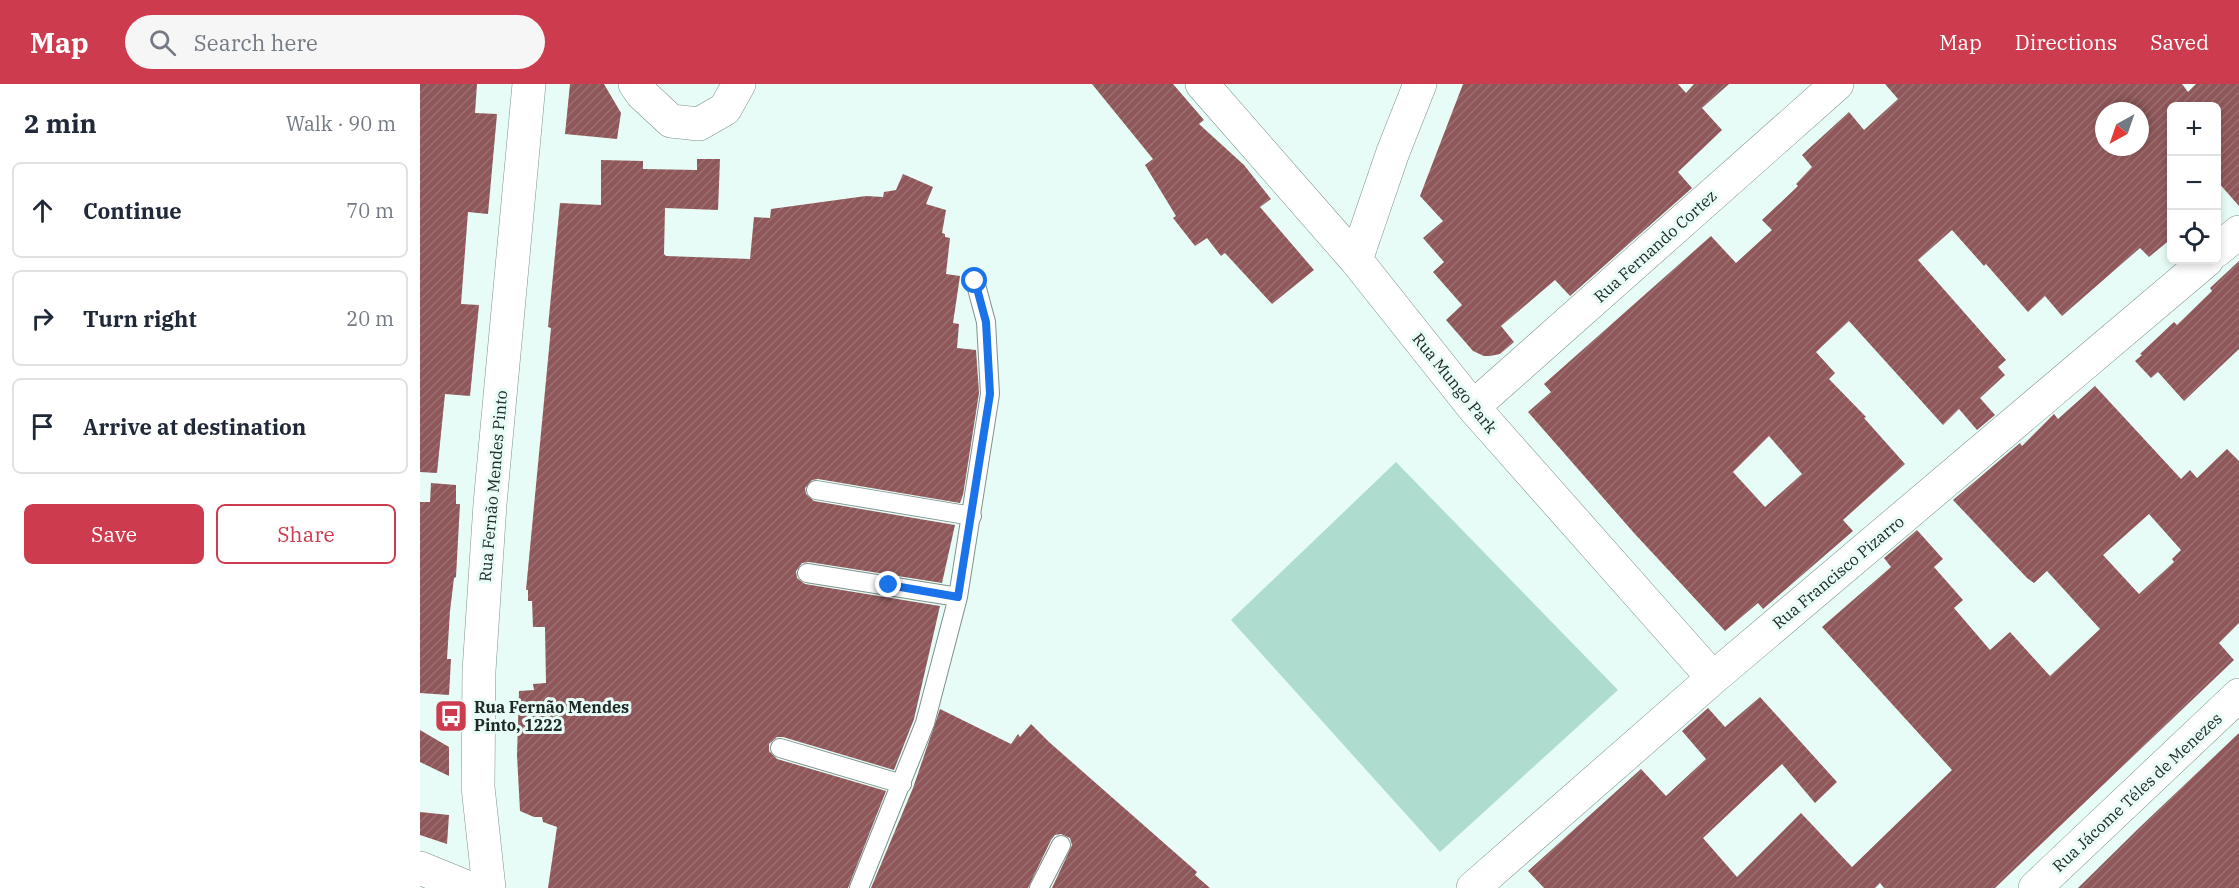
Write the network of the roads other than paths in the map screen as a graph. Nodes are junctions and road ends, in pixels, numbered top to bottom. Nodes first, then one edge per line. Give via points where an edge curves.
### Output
1 (529, 84) edge
2 (635, 84) edge
3 (739, 84) edge
4 (1202, 84) edge
5 (1420, 84) edge
6 (1837, 84) edge
7 (2239, 232) edge
8 (2221, 248) edge
9 (1356, 260) junction
10 (2202, 264) edge
11 (975, 281) dead end
12 (1473, 407) junction
13 (816, 490) dead end
14 (972, 516) junction
15 (807, 573) dead end
16 (958, 597) junction
17 (1713, 678) junction
18 (2239, 695) edge
19 (780, 748) dead end
20 (902, 784) junction
21 (1061, 845) dead end
22 (420, 868) edge
23 (469, 888) edge
24 (489, 888) edge
25 (859, 888) edge
26 (1039, 888) edge
27 (1473, 888) edge
28 (2035, 888) edge

1 - 24 street, Rua Fernão Mendes Pinto via 478,671 478,787
2 - 3 street via 671,121 699,124 724,109
4 - 9 street, Rua Mungo Park
5 - 9 street
6 - 12 street, Rua Fernando Cortez
7 - 8 street
9 - 12 street, Rua Mungo Park
10 - 17 street, Rua Francisco Pizarro
11 - 14 lane via 986,322 990,394
12 - 17 street, Rua Mungo Park
13 - 14 lane
14 - 16 lane
15 - 16 lane
16 - 20 lane via 925,723
17 - 27 street, Rua Francisco Pizarro
18 - 28 street, Rua Jácome Téles de Menezes
19 - 20 lane
20 - 25 lane
21 - 26 lane
22 - 23 street

